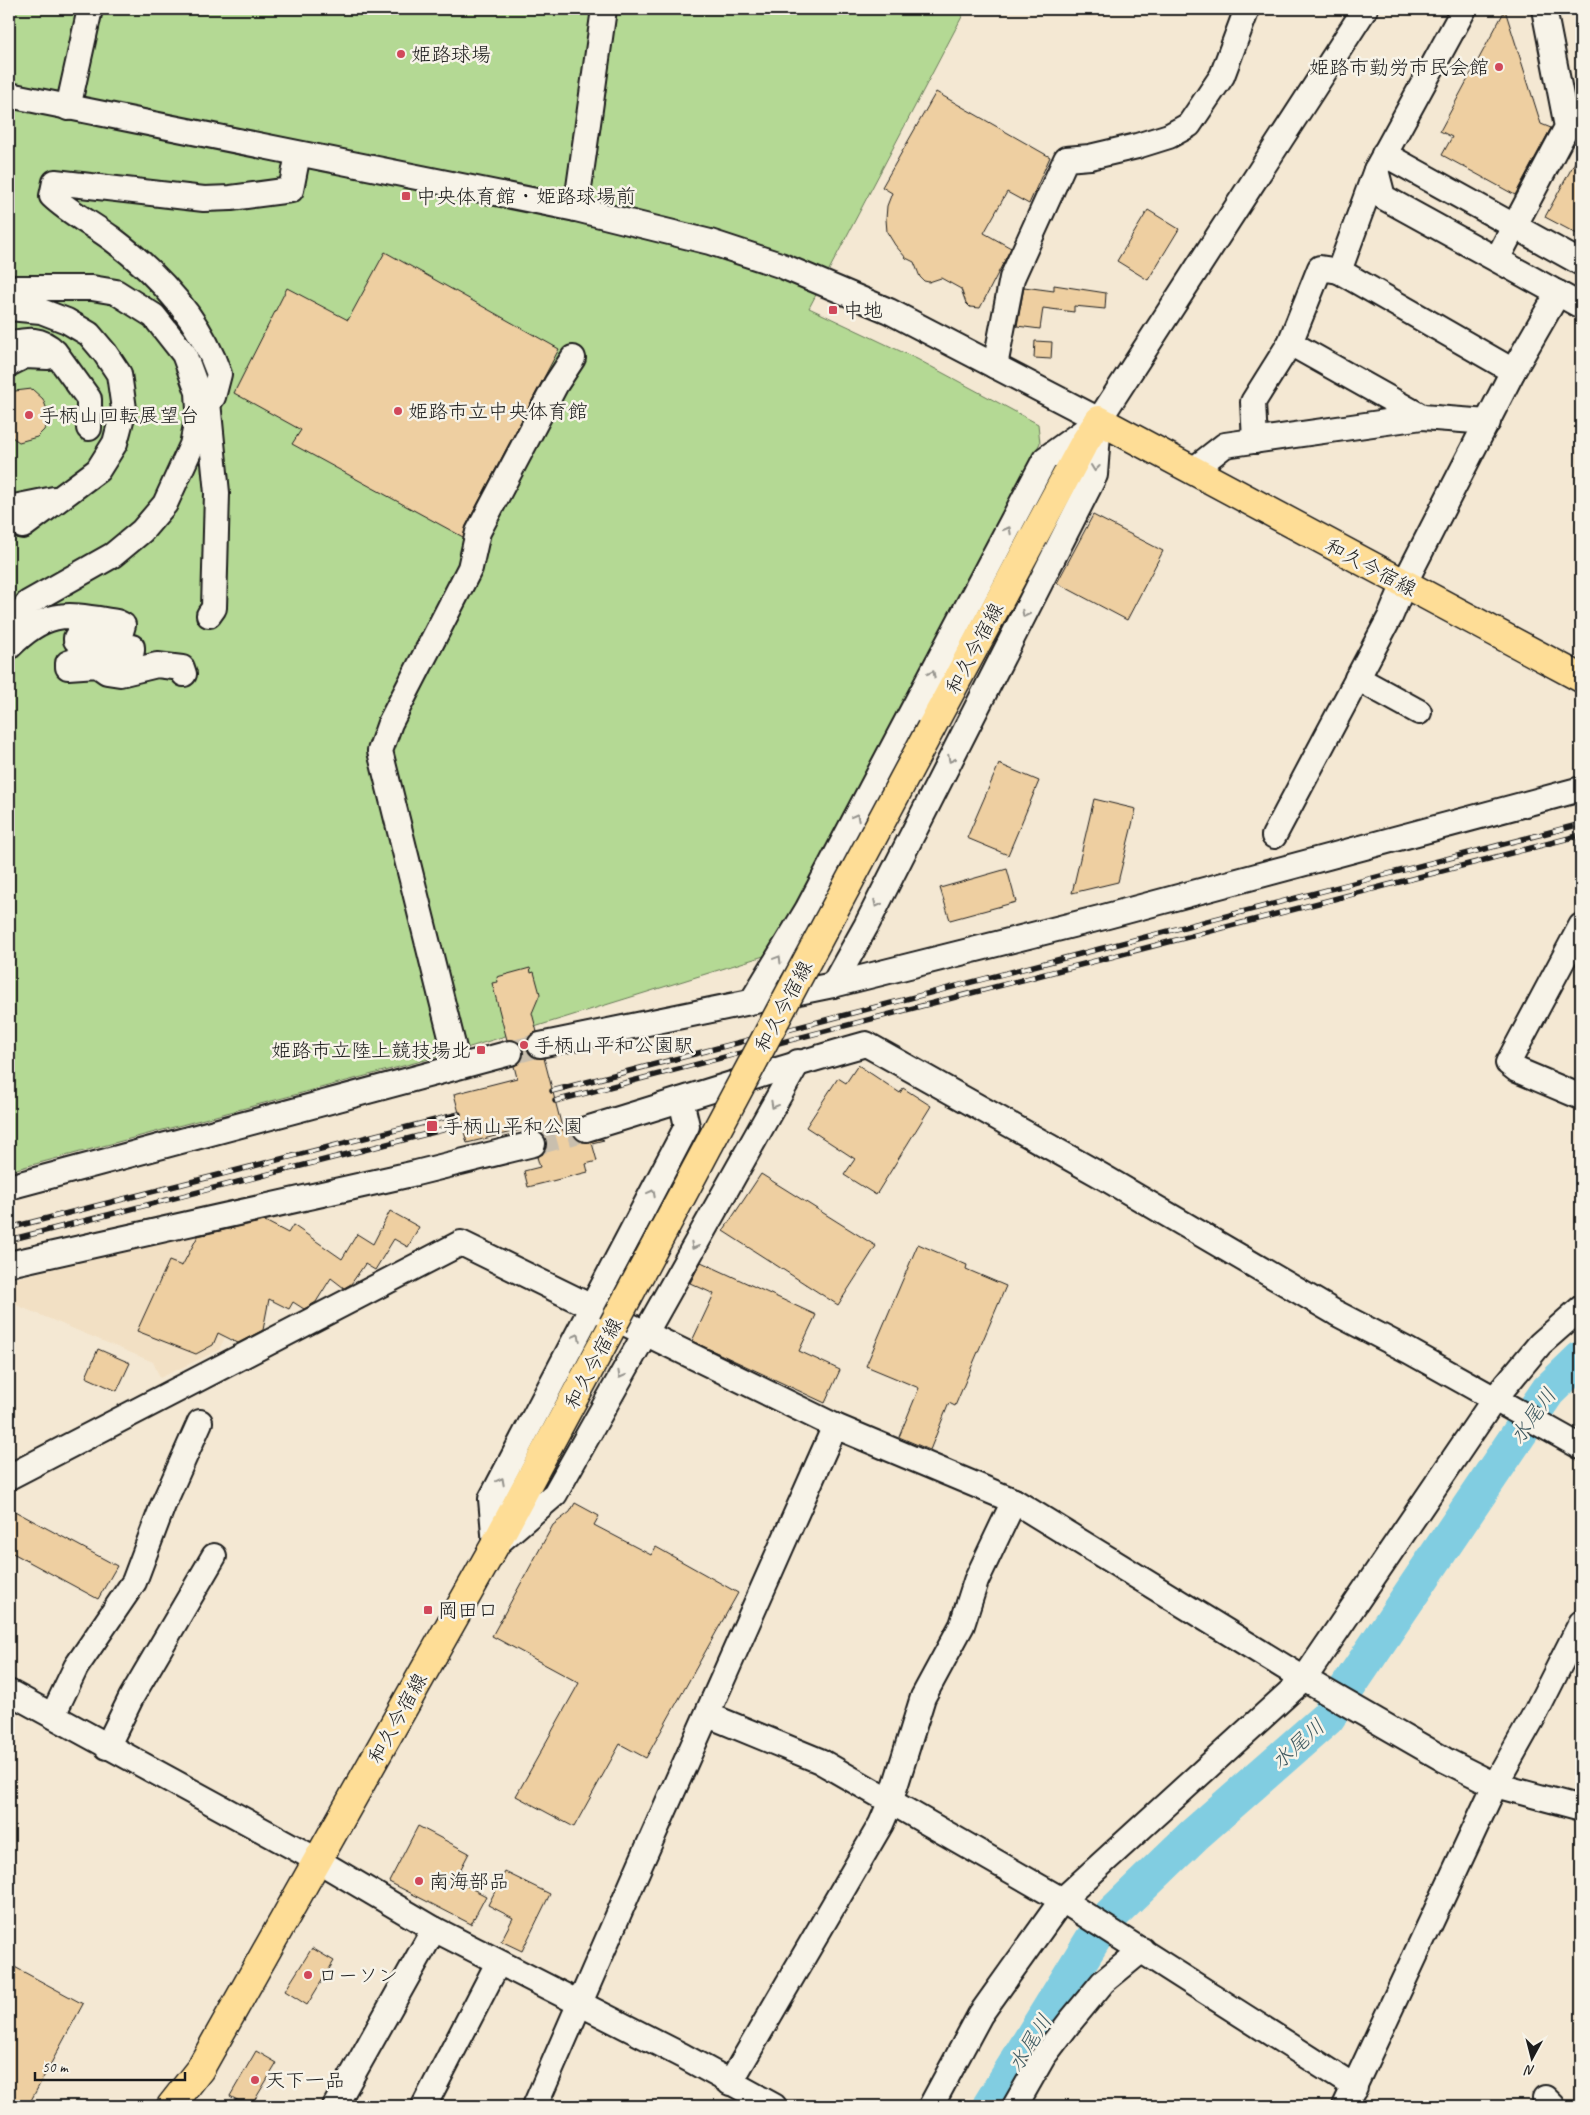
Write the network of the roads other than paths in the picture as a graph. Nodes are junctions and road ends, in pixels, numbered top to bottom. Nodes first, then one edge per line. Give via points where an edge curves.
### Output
1 (90, 9) edge
2 (604, 9) edge
3 (1247, 9) edge
4 (1365, 9) edge
5 (1464, 9) edge
6 (1544, 9) edge
7 (9, 95) edge
8 (68, 108) junction
9 (298, 154) junction
10 (1380, 162) junction
11 (576, 209) junction
12 (1514, 226) junction
13 (1497, 259) junction
14 (1581, 263) edge
15 (1339, 271) junction
16 (9, 288) edge
17 (1558, 292) junction
18 (1581, 306) edge
19 (9, 308) edge
20 (1290, 343) junction
21 (9, 344) edge
22 (60, 358) junction
23 (573, 358) dead end
24 (9, 364) edge
25 (995, 366) junction
26 (1513, 371) junction
27 (204, 406) junction
28 (1422, 417) junction
29 (1099, 420) junction
30 (1488, 422) junction
31 (89, 428) dead end
32 (1256, 441) junction
33 (1193, 470) junction
34 (16, 517) edge
35 (65, 582) junction
36 (1404, 584) junction
37 (209, 615) dead end
38 (76, 616) junction
39 (9, 630) edge
40 (9, 647) edge
41 (184, 674) dead end
42 (1358, 678) junction
43 (1581, 678) edge
44 (1420, 712) dead end
45 (1581, 789) edge
46 (1274, 836) dead end
47 (1581, 926) edge
48 (833, 984) junction
49 (752, 1001) junction
50 (540, 1045) tunnel mouth
51 (510, 1053) tunnel mouth
52 (456, 1059) junction
53 (798, 1062) junction
54 (1581, 1097) edge
55 (682, 1100) junction
56 (586, 1129) tunnel mouth
57 (532, 1144) tunnel mouth
58 (9, 1187) edge
59 (9, 1264) edge
60 (593, 1306) junction
61 (1581, 1308) edge
62 (645, 1333) junction
63 (1495, 1398) junction
64 (200, 1422) dead end
65 (835, 1426) junction
66 (1572, 1441) edge
67 (9, 1477) edge
68 (1014, 1501) junction
69 (495, 1545) junction
70 (214, 1556) dead end
71 (1581, 1624) edge
72 (1304, 1680) junction
73 (9, 1692) edge
74 (53, 1715) junction
75 (708, 1715) junction
76 (107, 1747) junction
77 (1496, 1785) junction
78 (890, 1802) junction
79 (1581, 1808) edge
80 (317, 1860) junction
81 (1062, 1900) junction
82 (434, 1929) junction
83 (1142, 1950) junction
84 (498, 1963) junction
85 (580, 2004) junction
86 (200, 2069) junction
87 (730, 2082) junction
88 (1350, 2097) edge
89 (171, 2106) edge
90 (187, 2106) edge
91 (335, 2106) edge
92 (424, 2106) edge
93 (535, 2106) edge
94 (774, 2106) edge
95 (931, 2106) edge
96 (1015, 2106) edge

1 - 8 street
2 - 11 street
3 - 25 street via 1222,76 1189,125 1169,136 1137,146 1066,159 1012,278
4 - 29 street
5 - 10 street
6 - 12 street via 1567,127
7 - 8 street
8 - 9 street
9 - 11 street
9 - 27 street via 291,190 231,198 195,199 55,182 52,196 112,239 154,276 196,325 219,374 213,397
10 - 12 street
10 - 13 street via 1383,197
10 - 15 street
11 - 25 street via 710,242 780,265 888,311
12 - 13 street
12 - 14 street
13 - 17 street
15 - 20 street via 1320,268
15 - 26 street
16 - 27 street via 92,288 116,292 154,316 184,354
17 - 18 street
17 - 26 street
19 - 34 street via 41,311 88,334 119,374 124,409 115,443 98,470 60,498
20 - 28 street
20 - 32 street via 1253,402
21 - 22 street via 36,340 49,346
22 - 24 street via 25,356
22 - 31 street via 89,399
23 - 52 street via 478,532 470,568 390,723 380,751
25 - 29 street
26 - 30 street
27 - 35 street via 192,445 165,504 142,531 113,555
27 - 37 street via 217,493 214,608
28 - 30 street
28 - 32 street
29 - 33 main road, 和久今宿線
29 -> 48 street via 1095,475 866,926
49 -> 29 street via 808,910 1045,459
29 - 69 main road, 和久今宿線, bridge
30 - 36 street
32 - 33 street via 1225,445
33 - 36 main road, 和久今宿線
35 - 38 street
35 - 39 street via 28,603
36 - 42 street
36 - 43 main road, 和久今宿線
38 - 40 street via 58,616 34,624
38 - 41 street via 123,625 121,632 90,632 76,640 132,647 132,651 90,656 68,663 68,666 97,665 107,672 120,674 157,665 182,668
42 - 44 street
42 - 46 street
45 - 48 street via 1100,918
47 - 54 street via 1508,1064
48 - 49 street
49 - 50 street
51 - 52 street
52 - 58 street
53 - 55 street
53 -> 62 street
53 - 63 street via 866,1044 1095,1172 1336,1313
55 - 56 street
60 -> 55 street via 687,1126
57 - 59 street
60 - 62 street
60 - 67 street via 462,1243
69 -> 60 street via 491,1499
61 - 63 street via 1540,1344
62 - 65 street
62 -> 69 street via 555,1494
63 - 66 street
63 - 72 street
64 - 74 street via 163,1505 134,1582 76,1667
65 - 68 street
65 - 75 street
68 - 72 street
68 - 78 street via 976,1581 962,1625 923,1697
69 - 80 main road, 和久今宿線
70 - 76 street via 132,1696
71 - 77 street
72 - 77 street
72 - 81 street
73 - 74 street
74 - 76 street
75 - 78 street via 820,1761
75 - 85 street
76 - 80 street
77 - 79 street
77 - 88 street
78 - 81 street
78 - 87 street via 881,1824
80 - 82 street
80 - 86 main road, 和久今宿線
81 - 83 street
81 - 95 street via 980,2014
82 - 84 street
82 - 91 street
83 - 88 street
83 - 96 street via 1103,1982 1069,2023 1043,2057
84 - 85 street
84 - 92 street
85 - 87 street
85 - 93 street
86 - 89 main road, 和久今宿線
86 - 90 main road, 和久今宿線
87 - 94 street

